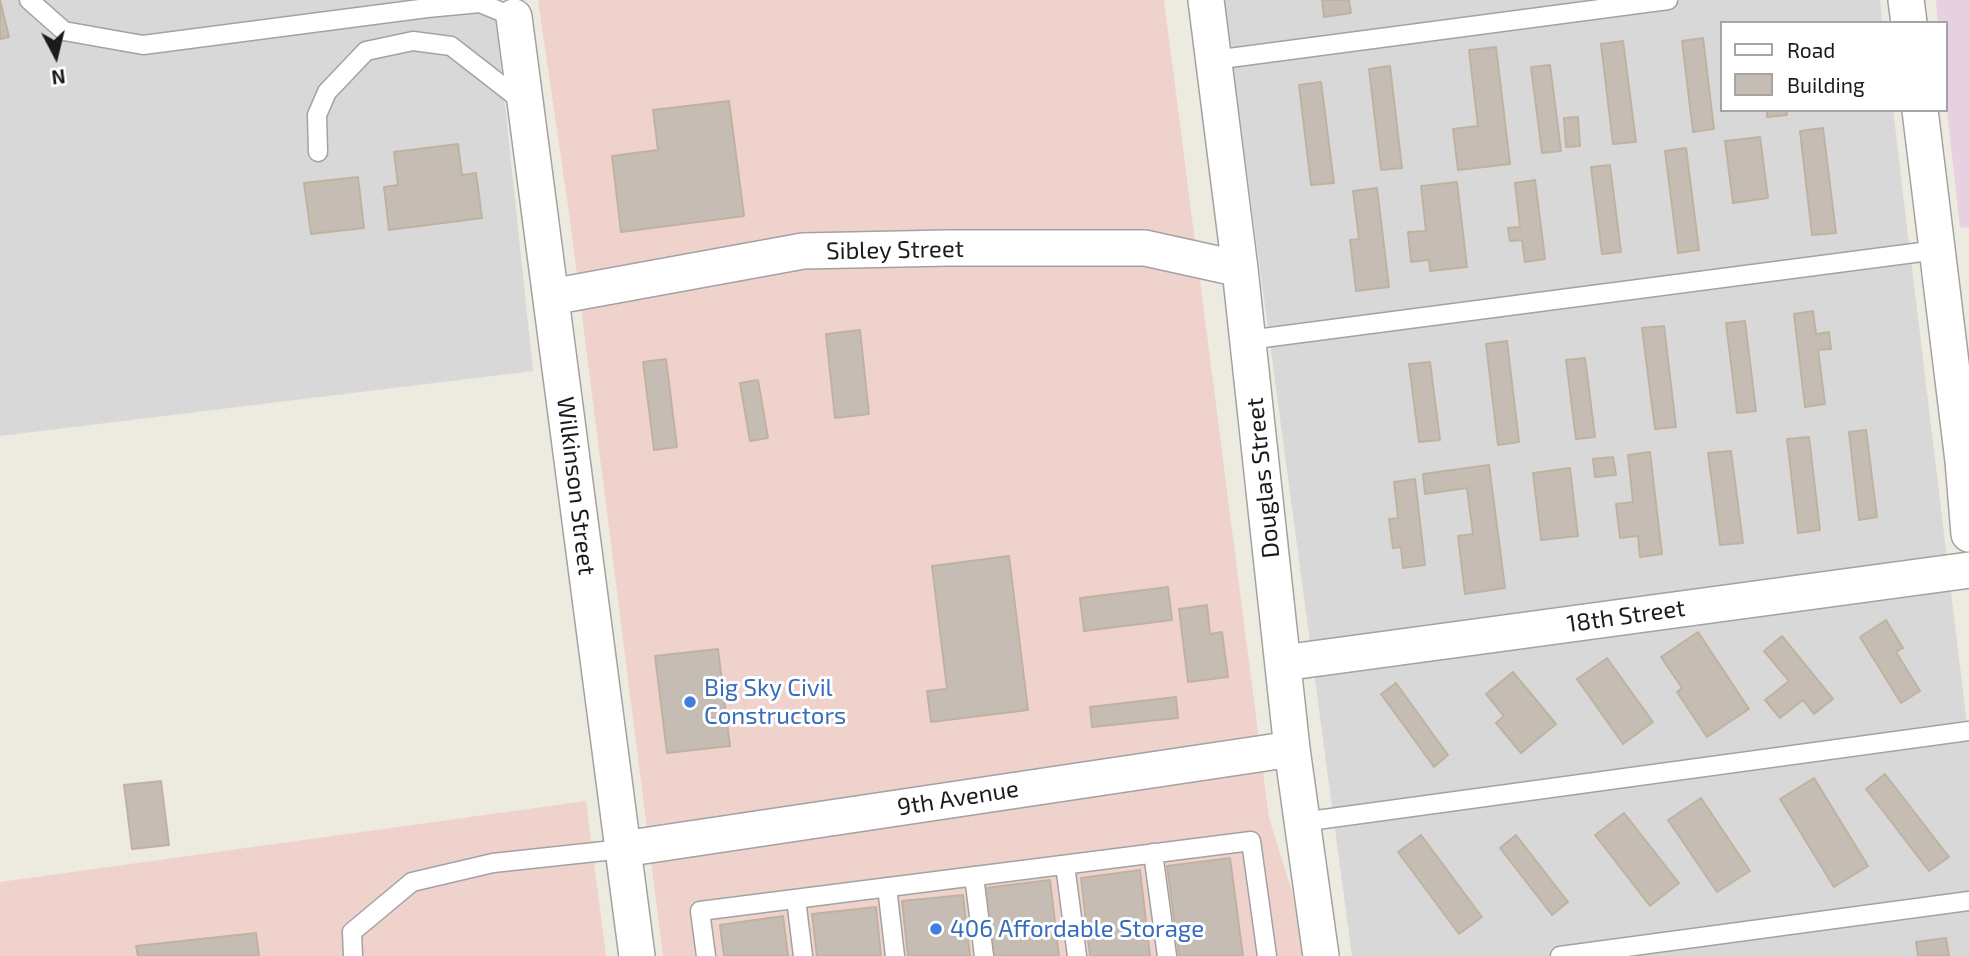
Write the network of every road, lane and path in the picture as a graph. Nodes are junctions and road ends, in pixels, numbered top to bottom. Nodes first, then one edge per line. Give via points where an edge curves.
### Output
1 (29, 0) edge
2 (1206, 0) edge
3 (1668, 0) edge
4 (1906, 0) edge
5 (512, 8) edge
6 (1909, 21) edge
7 (1214, 60) junction
8 (525, 104) junction
9 (1920, 112) edge
10 (318, 152) dead end
11 (1937, 250) junction
12 (1240, 269) junction
13 (551, 297) junction
14 (1248, 340) junction
15 (1966, 459) edge
16 (1969, 534) edge
17 (1969, 570) edge
18 (1283, 663) junction
19 (1969, 731) edge
20 (1292, 749) junction
21 (1302, 822) junction
22 (623, 849) junction
23 (1153, 853) junction
24 (1065, 864) junction
25 (974, 876) junction
26 (887, 887) junction
27 (796, 899) junction
28 (1969, 901) edge
29 (353, 956) edge
30 (637, 956) edge
31 (706, 956) edge
32 (803, 956) edge
33 (895, 956) edge
34 (984, 956) edge
35 (1077, 956) edge
36 (1167, 956) edge
37 (1266, 956) edge
38 (1321, 956) edge
39 (1560, 956) edge

1 - 5 lane via 64,31 143,45 401,11 480,4
2 - 7 street, Douglas Street
3 - 7 lane
4 - 6 street
5 - 8 street, Wilkinson Street
7 - 12 street, Douglas Street
8 - 10 lane via 451,46 413,41 366,51 327,92 317,115
8 - 13 street, Wilkinson Street
9 - 11 street
11 - 14 lane
11 - 15 street
12 - 13 street, Sibley Street via 1144,248 803,251
12 - 14 street, Douglas Street
13 - 22 street, Wilkinson Street
14 - 18 street, Douglas Street
15 - 16 street
17 - 18 street, 18th Street
18 - 20 street, Douglas Street
19 - 21 lane
20 - 21 street, Douglas Street
20 - 22 street, 9th Avenue
21 - 38 street, Douglas Street
22 - 29 lane via 493,863 412,882 352,932
22 - 30 street, Wilkinson Street
23 - 24 lane
23 - 36 lane
23 - 37 lane via 1251,841
24 - 25 lane
24 - 35 lane
25 - 26 lane
25 - 34 lane
26 - 27 lane
26 - 33 lane
27 - 31 lane via 700,911
27 - 32 lane
28 - 39 lane

